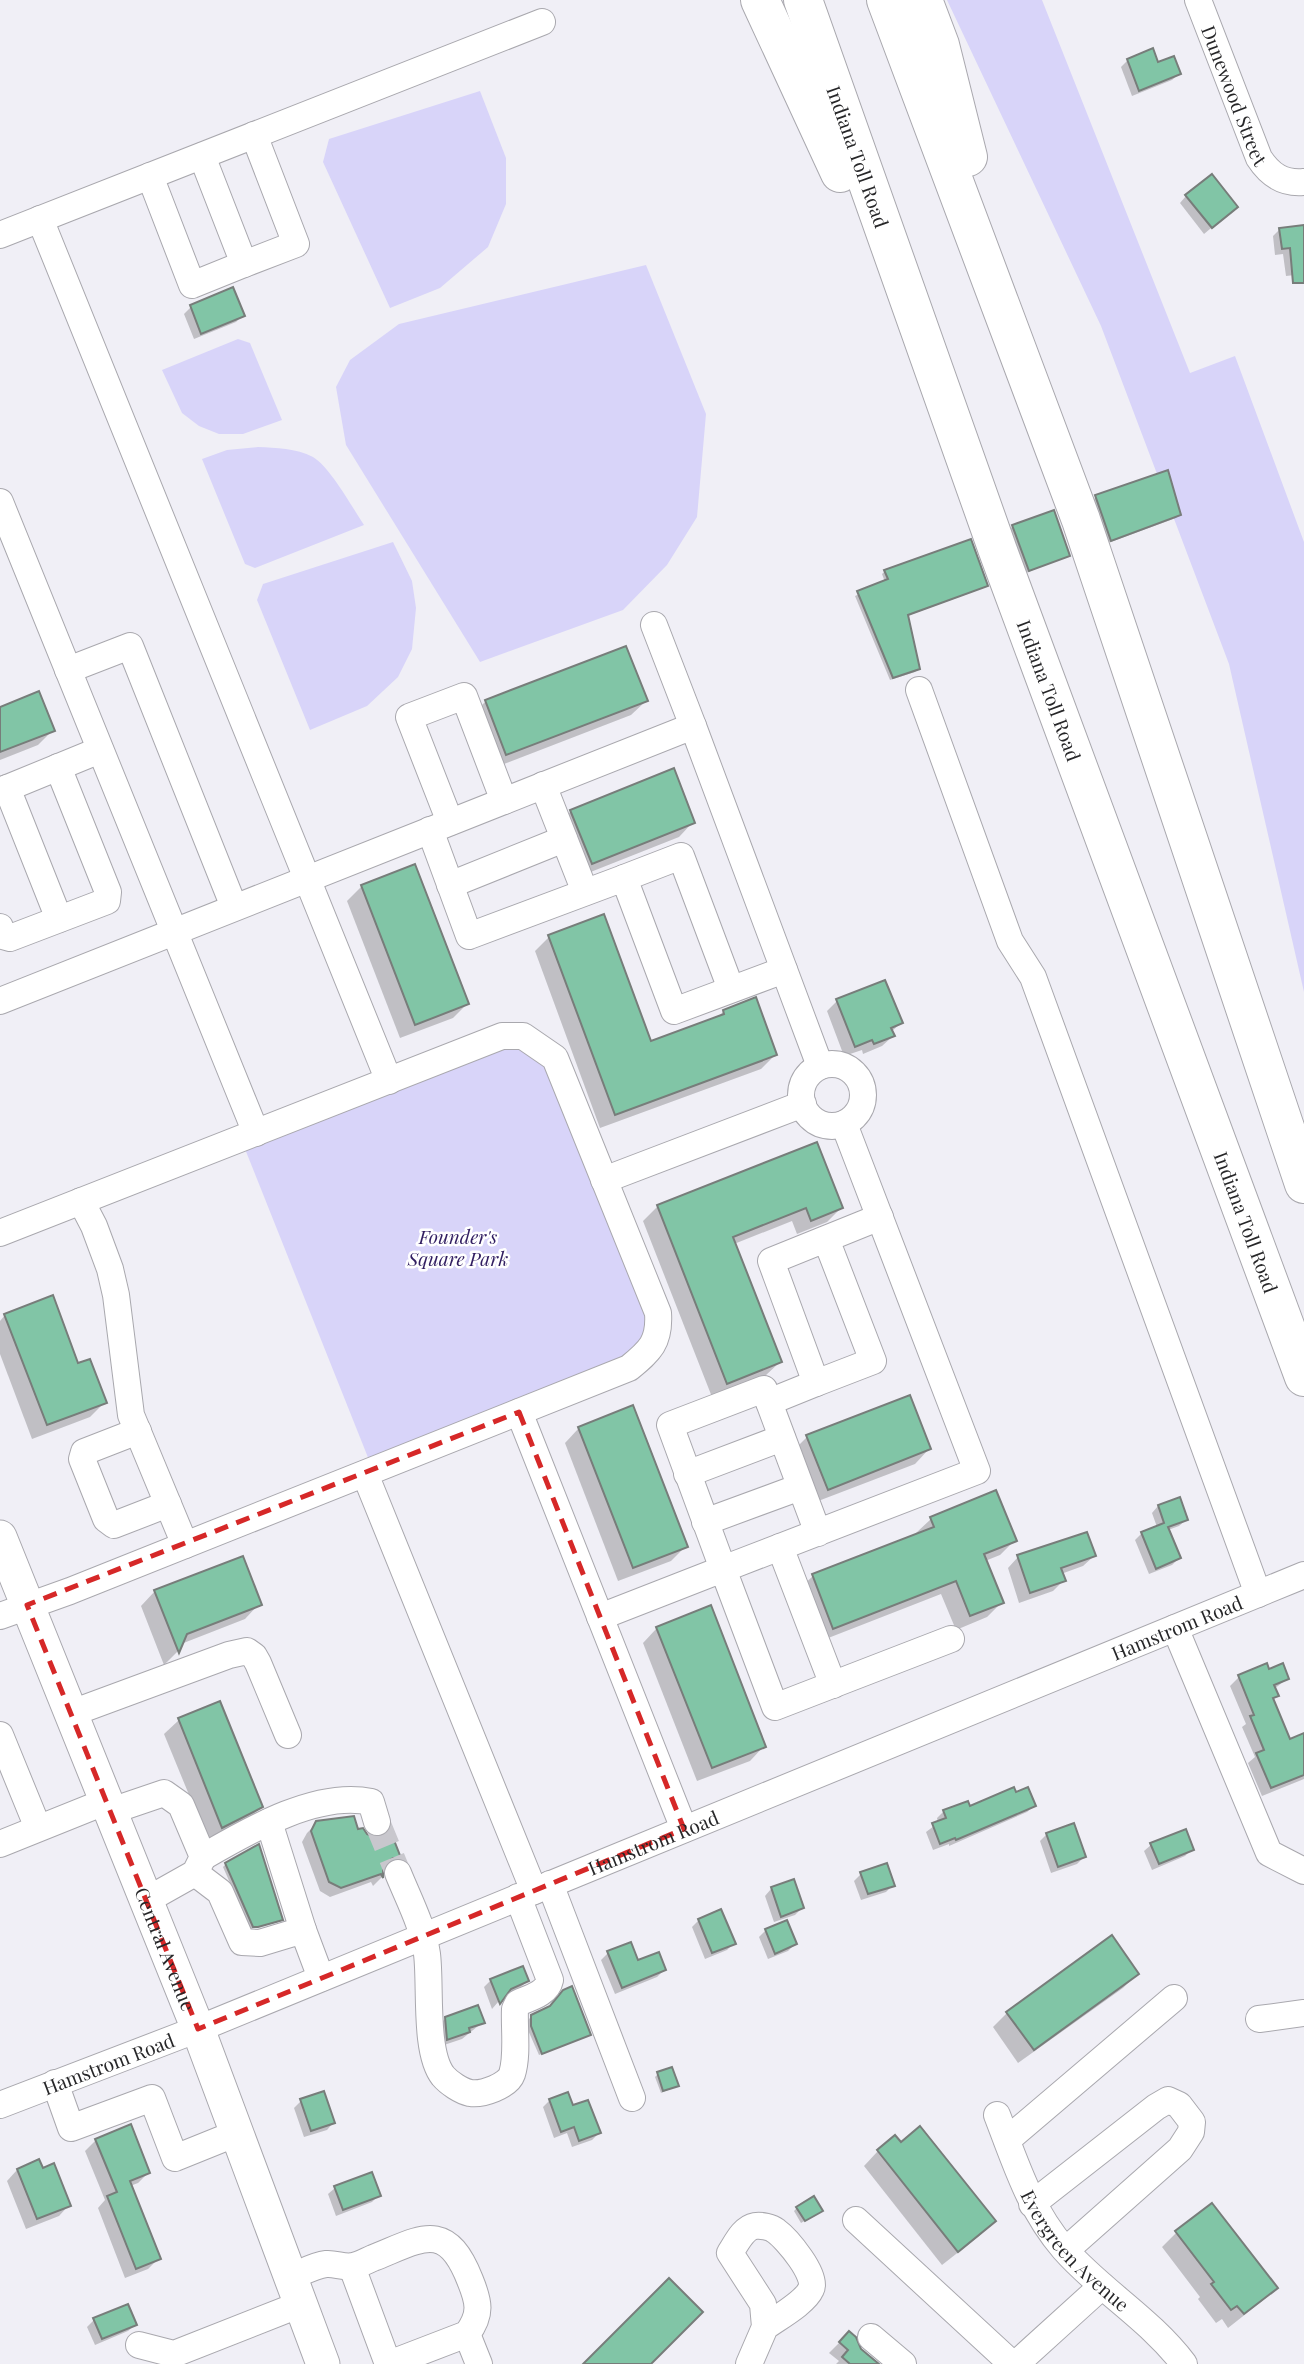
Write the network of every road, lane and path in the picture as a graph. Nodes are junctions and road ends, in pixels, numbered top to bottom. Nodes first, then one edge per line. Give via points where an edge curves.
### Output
1 (760, 0) edge
2 (803, 0) edge
3 (887, 0) edge
4 (923, 0) edge
5 (1198, 0) edge
6 (542, 22) dead end
7 (254, 135) junction
8 (202, 156) junction
9 (150, 176) junction
10 (1294, 181) edge
11 (40, 219) junction
12 (0, 234) edge
13 (244, 264) junction
14 (1016, 342) junction
15 (935, 375) junction
16 (0, 502) edge
17 (654, 625) dead end
18 (68, 670) junction
19 (919, 690) dead end
20 (693, 726) junction
21 (100, 750) junction
22 (58, 767) junction
23 (542, 785) junction
24 (3, 789) edge
25 (504, 801) junction
26 (440, 826) junction
27 (564, 839) junction
28 (307, 878) junction
29 (624, 878) junction
30 (450, 884) junction
31 (585, 892) junction
32 (234, 907) junction
33 (59, 919) junction
34 (0, 928) edge
35 (173, 930) junction
36 (784, 970) junction
37 (731, 989) junction
38 (0, 1001) edge
39 (820, 1066) junction
40 (389, 1081) junction
41 (803, 1104) junction
42 (844, 1124) junction
43 (256, 1133) junction
44 (604, 1180) junction
45 (1304, 1184) edge
46 (81, 1201) junction
47 (880, 1217) junction
48 (0, 1233) edge
49 (826, 1239) junction
50 (1304, 1377) edge
51 (816, 1383) junction
52 (769, 1402) junction
53 (519, 1412) junction
54 (138, 1431) junction
55 (782, 1438) junction
56 (365, 1474) junction
57 (687, 1474) junction
58 (800, 1487) junction
59 (168, 1504) junction
60 (705, 1522) junction
61 (818, 1533) junction
62 (0, 1536) edge
63 (185, 1545) junction
64 (780, 1547) junction
65 (723, 1569) junction
66 (1304, 1575) edge
67 (1258, 1594) junction
68 (14, 1610) edge
69 (600, 1618) junction
70 (1175, 1628) junction
71 (951, 1639) dead end
72 (833, 1685) junction
73 (72, 1713) junction
74 (0, 1735) edge
75 (288, 1735) dead end
76 (109, 1806) junction
77 (269, 1822) junction
78 (377, 1822) tunnel mouth
79 (38, 1828) junction
80 (684, 1829) junction
81 (0, 1844) edge
82 (199, 1865) junction
83 (1304, 1871) edge
84 (398, 1873) tunnel mouth
85 (534, 1891) junction
86 (147, 1900) junction
87 (303, 1930) junction
88 (423, 1936) junction
89 (321, 1978) junction
90 (1174, 1998) dead end
91 (1303, 2016) edge
92 (1259, 2019) dead end
93 (198, 2029) junction
94 (55, 2084) junction
95 (632, 2098) dead end
96 (2, 2099) edge
97 (997, 2115) dead end
98 (237, 2133) junction
99 (1007, 2140) junction
100 (1032, 2204) junction
101 (856, 2220) dead end
102 (1066, 2250) junction
103 (352, 2267) junction
104 (1102, 2286) junction
105 (296, 2290) junction
106 (765, 2327) dead end
107 (467, 2334) junction
108 (871, 2337) dead end
109 (139, 2345) dead end
110 (323, 2364) edge
111 (388, 2364) edge
112 (479, 2364) edge
113 (750, 2364) edge
114 (903, 2364) edge
115 (1014, 2364) edge
116 (1184, 2364) edge

1 - 15 highway
2 - 15 highway, Indiana Toll Road
3 - 14 highway
4 - 14 highway via 940,45
5 - 10 street, Dunewood Street via 1259,158 1272,173
6 - 7 street
7 - 8 street
7 - 13 street via 296,244
8 - 9 street
8 - 13 street
9 - 11 street
9 - 13 street via 192,285
11 - 12 street
11 - 28 street
14 - 45 highway via 1081,520
15 - 50 highway, Indiana Toll Road
16 - 18 street
17 - 20 street
18 - 21 street
18 - 32 street via 130,646
19 - 67 street via 1010,941 1033,977
20 - 23 street
20 - 36 street
21 - 22 street
21 - 35 street
22 - 24 street
22 - 33 street via 107,892 107,901
23 - 25 street
23 - 27 street
24 - 33 street
25 - 26 street
25 - 26 street via 464,696 442,704 409,717
26 - 28 street
26 - 30 street
27 - 30 street
27 - 31 street
28 - 32 street
28 - 40 street
29 - 31 street
29 - 37 street via 674,1011
29 - 37 street via 681,856
30 - 31 street via 469,936
32 - 35 street
33 - 34 street via 10,938 3,936
35 - 38 street
35 - 43 street
36 - 37 street
36 - 39 street
39 - 41 street via 802,1086
39 - 42 street via 830,1063 849,1068 861,1083 864,1092 859,1111
40 - 43 street
40 - 44 street via 502,1037 523,1036 555,1058
41 - 42 street via 815,1121
41 - 44 street
42 - 47 street
43 - 46 street
44 - 53 street via 658,1313 659,1330 650,1351 629,1368
46 - 48 street
46 - 54 street via 110,1269 131,1415
47 - 49 street
47 - 61 street via 977,1471
49 - 51 street via 771,1261
49 - 51 street via 873,1361
51 - 52 street
52 - 55 street
52 - 57 street via 764,1389 670,1425
53 - 56 street
53 - 69 street
54 - 59 street
54 - 59 street via 84,1452 82,1459 106,1519 114,1525
55 - 57 street
55 - 58 street
56 - 63 street
56 - 85 street
57 - 60 street
58 - 60 street
58 - 61 street
59 - 63 street
60 - 65 street
61 - 64 street
62 - 68 main road, Central Avenue
63 - 68 street
64 - 65 street
64 - 72 street
65 - 69 street
65 - 72 street via 775,1707
66 - 67 street, Hamstrom Road
67 - 70 street, Hamstrom Road
68 - 73 main road, Central Avenue
69 - 80 street
70 - 80 street, Hamstrom Road
70 - 83 street via 1269,1853
71 - 72 street
73 - 75 street via 247,1651 258,1663
73 - 76 main road, Central Avenue
74 - 79 street
76 - 79 street
76 - 82 street via 164,1793 181,1805
76 - 86 main road, Central Avenue
77 - 78 street via 304,1808 353,1798 371,1802
77 - 82 street via 247,1831
77 - 87 street
79 - 81 street
80 - 85 street, Hamstrom Road
82 - 86 street
82 - 87 street via 220,1892 242,1942 260,1943
84 - 88 street
85 - 88 street, Hamstrom Road
85 - 88 street via 550,1986 515,2009 513,2068 505,2084 471,2094 443,2075 432,2046
85 - 95 street
86 - 93 main road, Central Avenue
87 - 89 street
88 - 89 street, Hamstrom Road
89 - 93 street, Hamstrom Road
90 - 99 street
91 - 92 street
93 - 94 street, Hamstrom Road
93 - 98 main road, Central Avenue
94 - 96 street, Hamstrom Road
94 - 98 street via 71,2128 152,2098 175,2158
97 - 99 street, Evergreen Avenue
98 - 105 main road, Central Avenue
99 - 100 street, Evergreen Avenue
100 - 102 street, Evergreen Avenue
100 - 102 street via 1168,2100 1179,2105 1192,2122 1180,2149
101 - 115 street
102 - 104 street, Evergreen Avenue
103 - 105 street via 326,2264
103 - 107 street via 421,2238 435,2238 450,2246 461,2257 479,2311
103 - 111 street
104 - 115 street
104 - 116 street, Evergreen Avenue via 1162,2338
105 - 109 street via 174,2354
105 - 110 main road, Central Avenue
106 - 113 street
107 - 111 street
107 - 112 street
108 - 114 street

